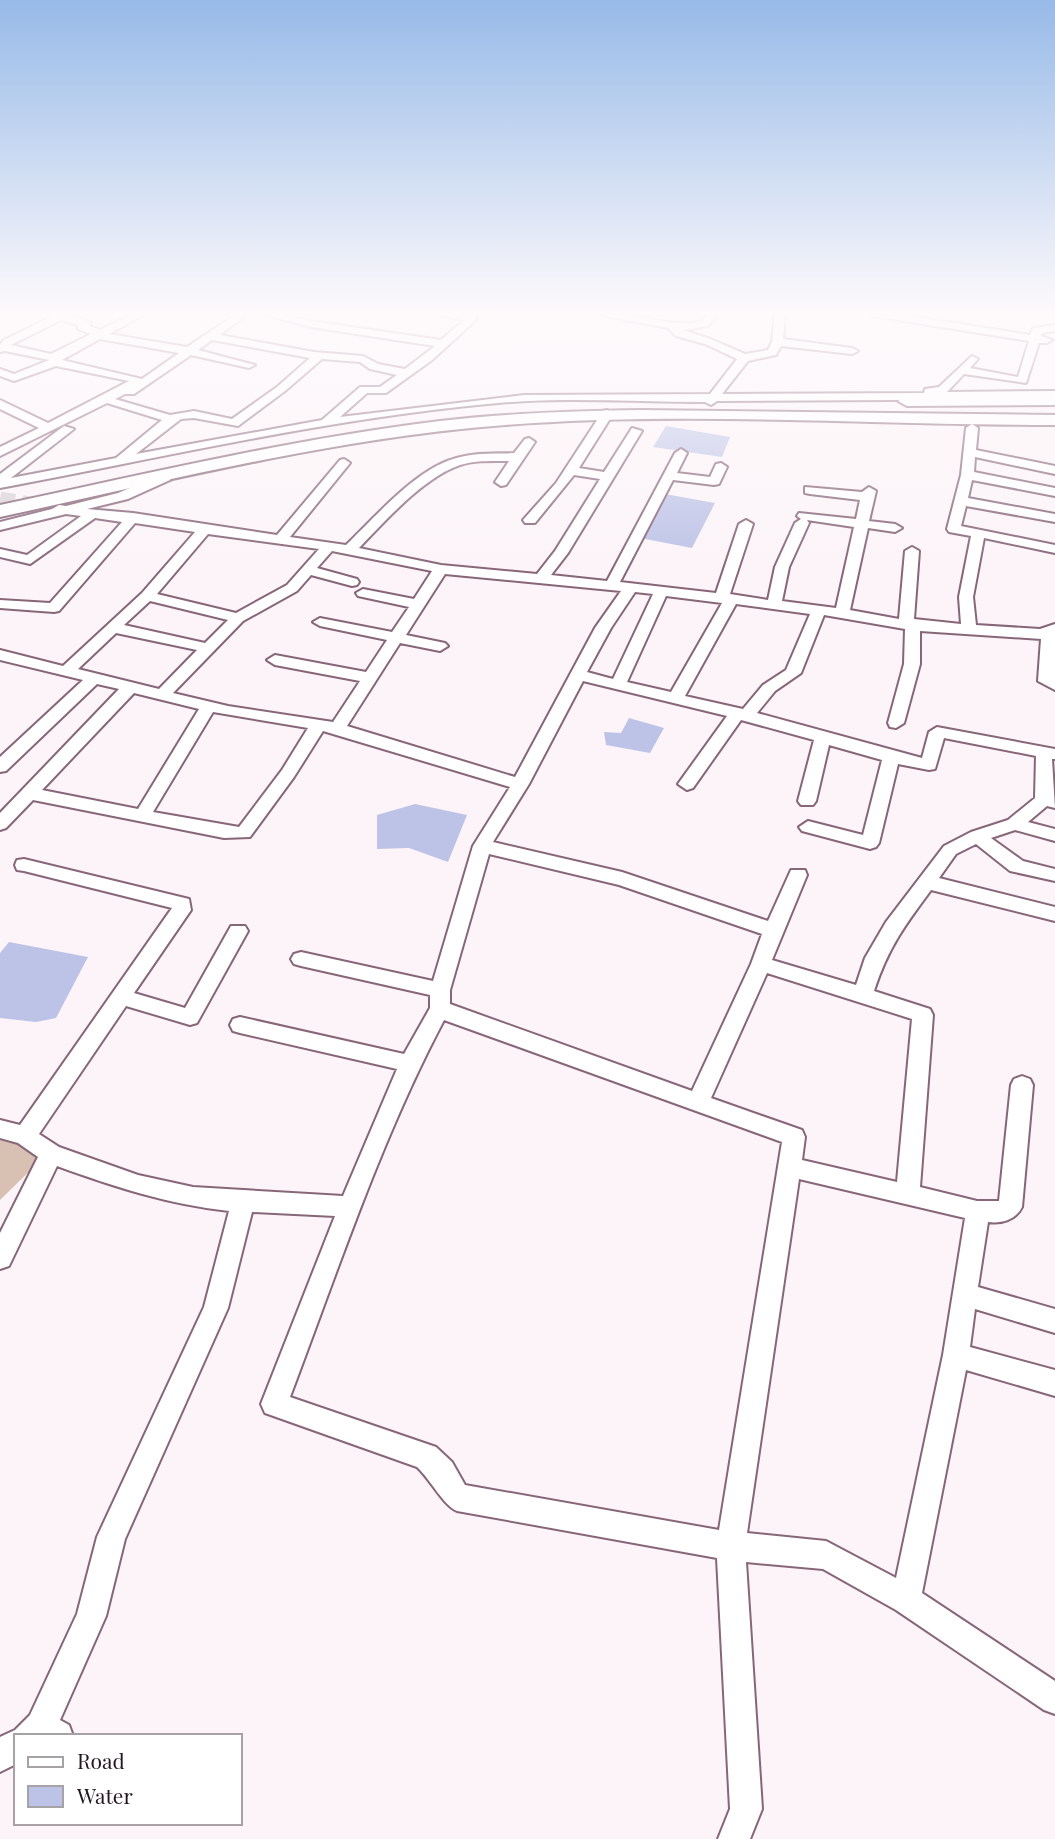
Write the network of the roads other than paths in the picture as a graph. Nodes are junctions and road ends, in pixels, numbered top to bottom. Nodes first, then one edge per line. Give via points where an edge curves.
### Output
1 (106, 399) edge
2 (117, 399) edge
3 (266, 399) edge
4 (353, 399) edge
5 (504, 399) edge
6 (594, 399) edge
7 (713, 399) junction
8 (726, 399) edge
9 (1019, 399) edge
10 (922, 401) junction
11 (112, 402) junction
12 (0, 404) edge
13 (607, 414) junction
14 (171, 419) junction
15 (934, 420) junction
16 (1055, 420) edge
17 (327, 422) junction
18 (48, 428) junction
19 (972, 428) dead end
20 (636, 431) dead end
21 (528, 442) dead end
22 (0, 452) edge
23 (969, 452) junction
24 (681, 453) dead end
25 (518, 457) junction
26 (117, 463) junction
27 (344, 463) dead end
28 (721, 467) dead end
29 (569, 470) junction
30 (1055, 470) edge
31 (967, 475) junction
32 (669, 476) junction
33 (165, 477) junction
34 (609, 477) junction
35 (0, 482) edge
36 (501, 482) dead end
37 (810, 490) dead end
38 (1055, 492) edge
39 (0, 500) edge
40 (962, 501) junction
41 (76, 510) junction
42 (0, 511) edge
43 (133, 517) junction
44 (1055, 519) edge
45 (530, 520) dead end
46 (861, 523) junction
47 (746, 524) dead end
48 (0, 526) edge
49 (895, 528) dead end
50 (204, 530) junction
51 (978, 533) junction
52 (280, 540) junction
53 (339, 548) junction
54 (1055, 549) edge
55 (912, 551) dead end
56 (0, 553) edge
57 (441, 569) junction
58 (308, 570) junction
59 (541, 579) junction
60 (352, 582) dead end
61 (620, 585) junction
62 (662, 590) junction
63 (363, 593) dead end
64 (147, 596) junction
65 (727, 598) junction
66 (0, 604) edge
67 (418, 604) junction
68 (774, 606) junction
69 (819, 610) junction
70 (842, 613) junction
71 (238, 618) junction
72 (320, 621) dead end
73 (913, 626) junction
74 (115, 628) junction
75 (969, 628) junction
76 (1052, 630) edge
77 (396, 638) junction
78 (440, 646) dead end
79 (207, 648) junction
80 (7, 657) edge
81 (275, 660) dead end
82 (0, 671) edge
83 (67, 671) junction
84 (578, 675) junction
85 (94, 677) junction
86 (370, 678) junction
87 (618, 684) junction
88 (131, 685) junction
89 (1055, 685) edge
90 (163, 694) junction
91 (677, 698) junction
92 (209, 706) junction
93 (742, 715) junction
94 (896, 723) dead end
95 (318, 724) junction
96 (337, 727) junction
97 (823, 737) junction
98 (1050, 753) edge
99 (891, 757) junction
100 (0, 766) edge
101 (520, 784) junction
102 (687, 784) dead end
103 (29, 793) junction
104 (807, 801) dead end
105 (1050, 801) edge
106 (142, 816) junction
107 (0, 824) edge
108 (1014, 824) junction
109 (807, 827) dead end
110 (1055, 835) edge
111 (977, 836) junction
112 (482, 846) junction
113 (24, 865) dead end
114 (798, 875) dead end
115 (1055, 875) edge
116 (926, 882) junction
117 (1055, 914) edge
118 (773, 930) junction
119 (238, 931) dead end
120 (301, 959) dead end
121 (761, 964) junction
122 (863, 995) junction
123 (120, 997) junction
124 (440, 999) junction
125 (240, 1026) dead end
126 (410, 1064) junction
127 (1022, 1085) dead end
128 (698, 1102) junction
129 (0, 1129) edge
130 (25, 1136) junction
131 (51, 1154) junction
132 (789, 1167) junction
133 (908, 1193) junction
134 (243, 1202) junction
135 (350, 1207) junction
136 (975, 1211) junction
137 (0, 1258) edge
138 (966, 1294) junction
139 (1055, 1321) edge
140 (956, 1355) junction
141 (1055, 1384) edge
142 (731, 1546) junction
143 (906, 1600) junction
144 (1055, 1699) edge
145 (42, 1733) edge
146 (734, 1839) edge

1 - 18 street
2 - 11 street
3 - 14 street via 234,423 188,414
4 - 17 street
5 - 17 street
6 - 7 street
7 - 8 street
7 - 10 highway
7 - 39 highway via 554,408 391,425
9 - 10 highway
10 - 15 highway via 926,416
11 - 14 street
11 - 35 street via 85,416
12 - 18 street
13 - 15 highway
13 - 29 street
13 - 33 highway via 502,420 398,433
14 - 26 street
15 - 16 highway
17 - 26 street
18 - 22 street
19 - 23 street
20 - 34 street
21 - 25 street
23 - 30 street
23 - 31 street
24 - 32 street
25 - 36 street
25 - 53 street via 449,465
26 - 35 street
27 - 52 street
28 - 32 street via 714,481
29 - 34 street
29 - 45 street
31 - 38 street
31 - 40 street
32 - 61 street
33 - 41 street
33 - 42 highway
34 - 59 street
37 - 46 street via 869,494
40 - 44 street
40 - 51 street via 954,529
41 - 43 street
41 - 48 street
41 - 56 street via 57,543 30,560
43 - 50 street
43 - 66 street via 54,608
46 - 49 street
46 - 68 street via 803,519 782,567
46 - 70 street
47 - 65 street
50 - 52 street
50 - 64 street
51 - 54 street
51 - 75 street via 967,597
52 - 53 street
53 - 57 street
53 - 58 street
55 - 73 street via 906,621
57 - 59 street
57 - 67 street
58 - 60 street
58 - 71 street via 292,588
59 - 61 street
61 - 62 street
61 - 84 street via 628,591
62 - 65 street
62 - 87 street
63 - 67 street
64 - 71 street
64 - 74 street
65 - 68 street
65 - 91 street
67 - 77 street
68 - 69 street
69 - 70 street
69 - 93 street via 793,673 769,688
70 - 73 street
71 - 79 street
72 - 77 street
73 - 75 street
73 - 94 street via 912,664
74 - 79 street
74 - 83 street
75 - 76 street via 1041,634
76 - 89 street via 1046,681
77 - 78 street
77 - 86 street
79 - 90 street
80 - 82 street
80 - 83 street
81 - 86 street
83 - 85 street
84 - 87 street
84 - 101 street
85 - 88 street
85 - 100 street
86 - 96 street
87 - 91 street
88 - 90 street
88 - 103 street
90 - 92 street
91 - 93 street
92 - 95 street
92 - 106 street
93 - 97 street
93 - 102 street
95 - 96 street
95 - 106 street via 247,832 236,834
96 - 101 street
97 - 99 street
97 - 104 street
98 - 99 street via 937,732 929,765
98 - 105 street
99 - 109 street via 870,843
101 - 112 street
103 - 106 street
103 - 107 street
105 - 108 street
108 - 110 street
108 - 111 street
111 - 115 street via 1017,866
111 - 116 street via 950,850
112 - 118 street via 622,879
112 - 124 street
113 - 123 street via 182,904
114 - 118 street
116 - 117 street
116 - 122 street via 875,958
118 - 121 street
119 - 123 street via 190,1017
120 - 124 street
121 - 122 street
121 - 128 street
122 - 133 street via 923,1015
123 - 130 street
124 - 126 street
124 - 128 street via 451,1014
125 - 126 street
126 - 135 street
127 - 136 street via 1010,1207 998,1213
128 - 132 street via 794,1137
129 - 130 street
130 - 131 street
131 - 134 street via 138,1185
131 - 137 street
132 - 133 street
132 - 142 street
133 - 136 street
134 - 135 street
134 - 145 street via 216,1308 111,1537 91,1616
135 - 142 street via 274,1404 426,1457 457,1497
136 - 138 street
138 - 139 street
138 - 140 street
140 - 141 street
140 - 143 street
142 - 143 street via 826,1555
142 - 146 street via 746,1809
143 - 144 street

